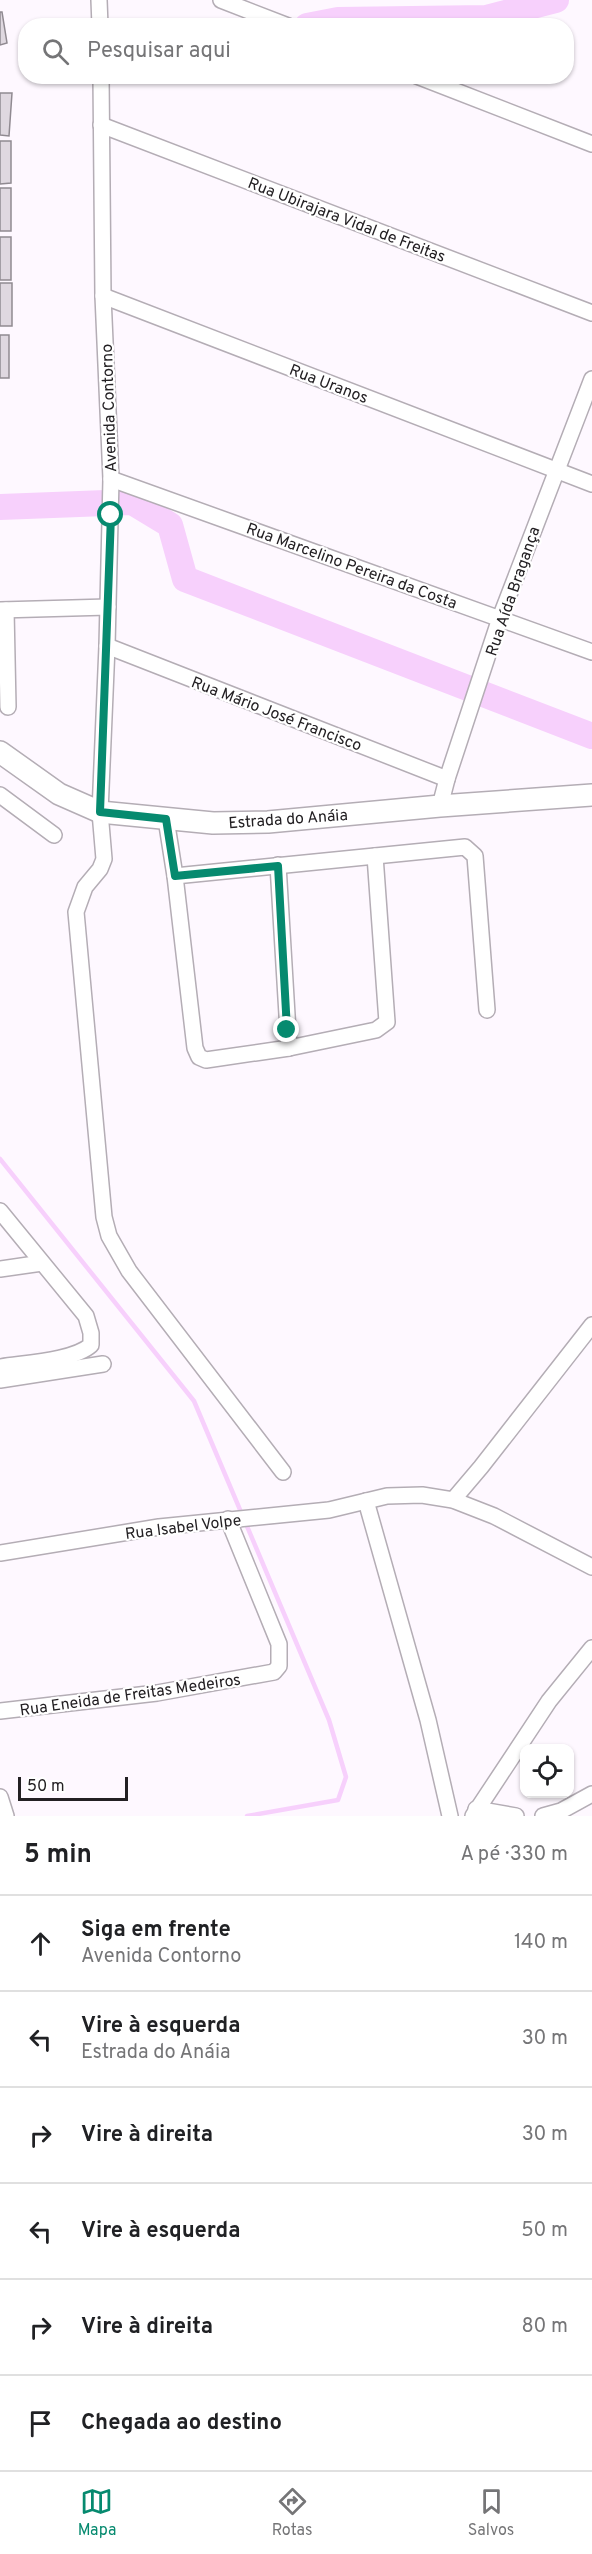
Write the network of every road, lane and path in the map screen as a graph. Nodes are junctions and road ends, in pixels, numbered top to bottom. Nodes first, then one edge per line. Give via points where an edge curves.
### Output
1 (99, 0) edge
2 (221, 0) edge
3 (100, 18) edge
4 (269, 18) edge
5 (101, 84) edge
6 (438, 84) edge
7 (101, 125) junction
8 (592, 144) edge
9 (103, 296) junction
10 (592, 313) edge
11 (592, 379) edge
12 (555, 470) junction
13 (111, 482) junction
14 (592, 484) edge
15 (108, 607) junction
16 (3, 610) edge
17 (500, 618) junction
18 (107, 646) junction
19 (592, 652) edge
20 (8, 707) dead end
21 (0, 752) edge
22 (447, 779) junction
23 (0, 795) edge
24 (592, 795) edge
25 (440, 806) junction
26 (100, 812) junction
27 (166, 819) junction
28 (54, 835) dead end
29 (375, 856) junction
30 (278, 866) junction
31 (175, 876) junction
32 (488, 1010) dead end
33 (289, 1048) junction
34 (0, 1211) edge
35 (42, 1263) junction
36 (0, 1269) edge
37 (592, 1325) edge
38 (103, 1364) dead end
39 (0, 1367) edge
40 (0, 1380) edge
41 (283, 1472) dead end
42 (453, 1500) junction
43 (366, 1501) junction
44 (228, 1519) junction
45 (0, 1553) edge
46 (592, 1567) edge
47 (592, 1648) edge
48 (0, 1711) edge
49 (592, 1794) edge
50 (0, 1797) edge
51 (475, 1813) edge
52 (6, 1816) edge
53 (450, 1816) edge
54 (516, 1816) edge
55 (543, 1816) edge

1 - 3 street
2 - 4 street
5 - 7 street, Avenida Contorno
6 - 8 street
7 - 9 street, Avenida Contorno
7 - 10 street, Rua Ubirajara Vidal de Freitas
9 - 12 street, Rua Uranos
9 - 13 street, Avenida Contorno
11 - 12 street, Rua Aída Bragança
12 - 14 street, Rua Uranos
12 - 17 street, Rua Aída Bragança
13 - 15 street, Avenida Contorno
13 - 17 street, Rua Marcelino Pereira da Costa
15 - 16 street
15 - 18 street, Avenida Contorno
16 - 20 street
17 - 19 street, Rua Marcelino Pereira da Costa
17 - 22 street, Rua Aída Bragança
18 - 22 street, Rua Mário José Francisco
18 - 26 street, Avenida Contorno
21 - 26 street, Estrada do Anáia via 59,794
22 - 25 street, Rua Aída Bragança
23 - 28 street
24 - 25 street, Estrada do Anáia
25 - 27 street, Estrada do Anáia via 268,822
26 - 27 street, Estrada do Anáia
26 - 41 street, Avenida Contorno via 105,859 85,887 76,912 109,1236 129,1271
27 - 31 street
29 - 30 street
29 - 32 street via 465,847 472,851
29 - 33 street via 387,1022 376,1030
30 - 31 street
30 - 33 street
31 - 33 street via 199,1057 206,1060
34 - 35 street
35 - 36 street
35 - 39 street via 86,1316 92,1333 91,1345 62,1357
37 - 42 street
38 - 40 street
42 - 43 street, Rua Isabel Volpe via 396,1495
42 - 46 street, Rua Isabel Volpe via 494,1516
43 - 44 street, Rua Isabel Volpe via 329,1510
43 - 53 street via 428,1720
44 - 45 street, Rua Isabel Volpe
44 - 48 street, Rua Eneida de Freitas Medeiros via 279,1644 279,1666 274,1672 158,1693
47 - 51 street via 549,1701
49 - 55 street
50 - 52 street
51 - 54 street

